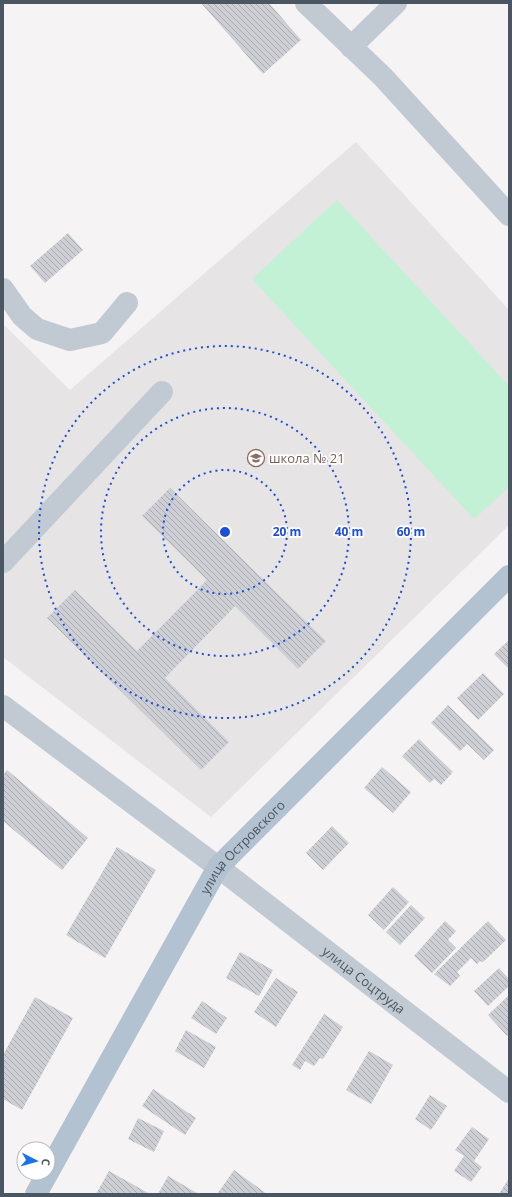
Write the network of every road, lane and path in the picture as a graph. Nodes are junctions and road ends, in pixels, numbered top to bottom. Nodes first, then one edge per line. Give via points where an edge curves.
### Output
1 (306, 3) edge
2 (396, 3) edge
3 (352, 47) junction
4 (509, 215) edge
5 (3, 289) edge
6 (127, 303) dead end
7 (162, 392) dead end
8 (3, 562) edge
9 (509, 576) edge
10 (3, 706) edge
11 (218, 867) junction
12 (509, 1092) edge
13 (36, 1194) edge

1 - 3 street
2 - 3 street
3 - 4 street via 383,77
5 - 6 street via 22,316 37,330 70,340 102,333
7 - 8 street
9 - 11 main road, улица Островского
10 - 11 street, улица Соцтруда
11 - 12 street, улица Соцтруда
11 - 13 main road, улица Островского

